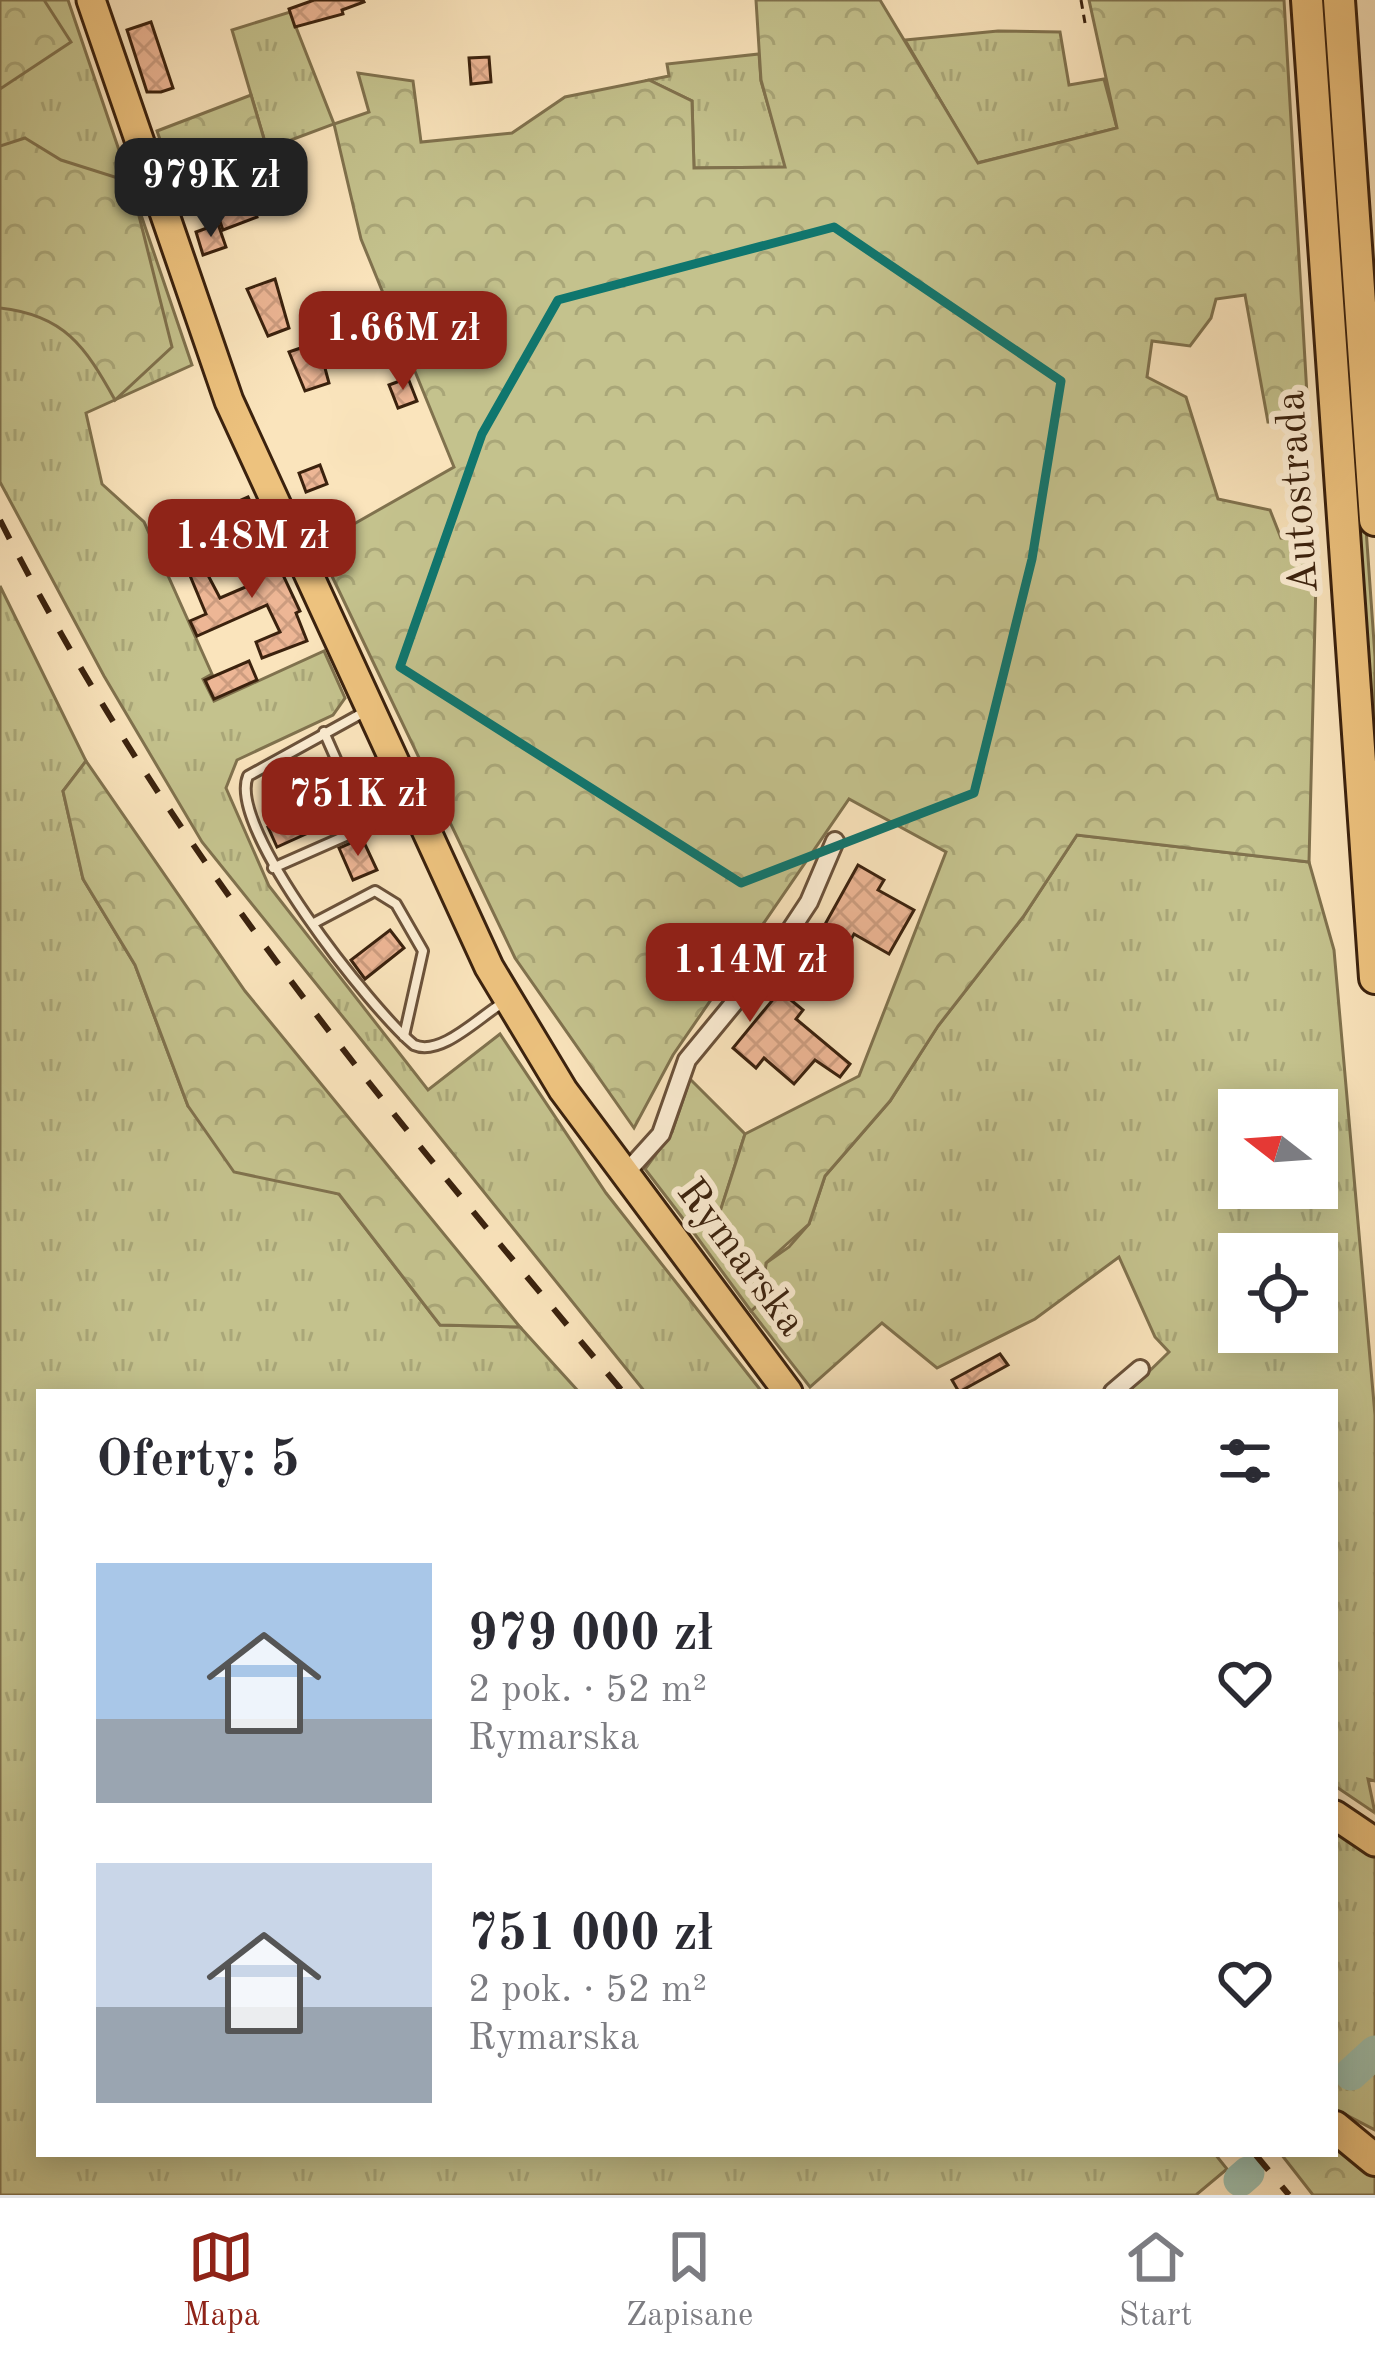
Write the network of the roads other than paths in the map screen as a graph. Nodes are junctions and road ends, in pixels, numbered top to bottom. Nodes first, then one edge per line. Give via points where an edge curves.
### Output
1 (1307, 0) edge
2 (1339, 0) edge
3 (93, 1) edge
4 (1375, 520) edge
5 (368, 710) junction
6 (324, 732) junction
7 (835, 841) dead end
8 (273, 868) junction
9 (314, 923) junction
10 (1375, 978) edge
11 (507, 1001) junction
12 (404, 1036) junction
13 (624, 1175) junction
14 (1140, 1370) dead end
15 (786, 1389) edge
16 (1117, 1389) edge
17 (1338, 1817) edge
18 (1375, 1842) edge
19 (1338, 2125) edge
20 (1338, 2127) edge
21 (1375, 2137) edge
22 (1375, 2160) edge

1 - 10 highway, Autostrada
2 - 4 highway, Autostrada
3 - 5 main road, Rymarska via 214,363
5 - 6 lane
5 - 11 main road, Rymarska
6 - 8 lane via 254,769 245,782 244,801
6 - 8 lane via 366,827
7 - 13 street, Rymarska via 776,952 687,1060 662,1134
8 - 9 lane
9 - 12 lane
9 - 12 lane via 375,891 396,904 423,951
11 - 12 lane via 432,1049
11 - 13 main road, Rymarska
13 - 15 main road, Rymarska
14 - 16 street
17 - 18 main road
19 - 21 highway
20 - 22 highway

